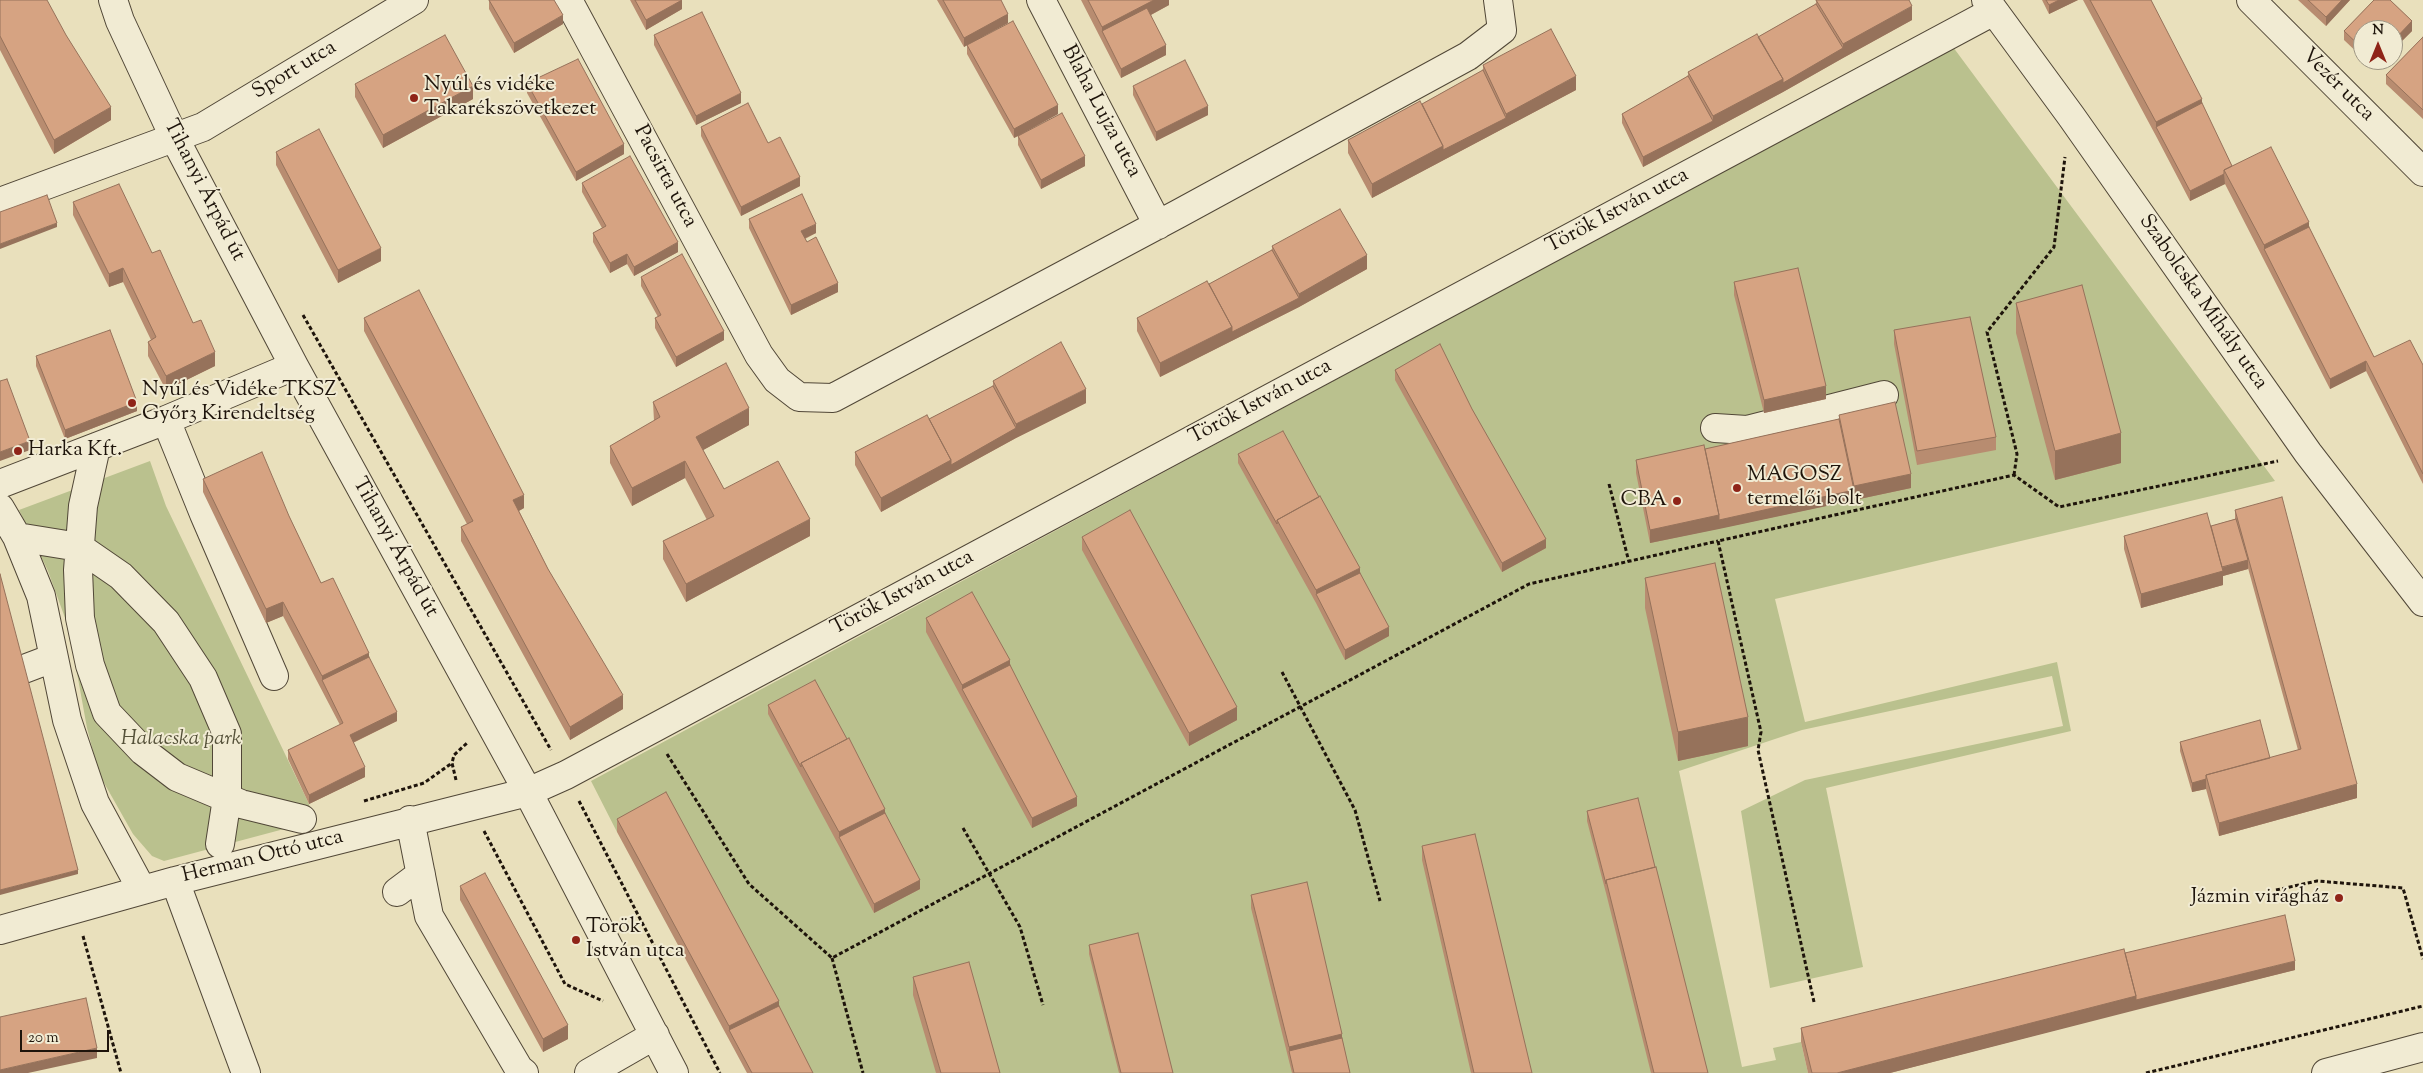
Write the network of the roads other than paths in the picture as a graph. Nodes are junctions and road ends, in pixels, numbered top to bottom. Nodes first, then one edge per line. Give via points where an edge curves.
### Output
1 (414, 0) edge
2 (568, 0) edge
3 (1041, 0) edge
4 (1498, 0) edge
5 (2251, 0) edge
6 (1989, 6) edge
7 (113, 7) edge
8 (175, 139) junction
9 (2423, 172) edge
10 (0, 202) edge
11 (1158, 224) junction
12 (294, 366) junction
13 (1884, 396) dead end
14 (166, 420) junction
15 (1715, 428) dead end
16 (96, 447) junction
17 (0, 484) edge
18 (0, 508) edge
19 (18, 537) junction
20 (79, 547) junction
21 (2423, 602) edge
22 (53, 658) junction
23 (24, 668) edge
24 (274, 676) dead end
25 (528, 792) junction
26 (227, 798) junction
27 (302, 819) dead end
28 (410, 820) junction
29 (220, 844) dead end
30 (421, 874) junction
31 (175, 881) junction
32 (142, 890) junction
33 (397, 892) dead end
34 (0, 930) edge
35 (655, 1035) junction
36 (2423, 1047) edge
37 (246, 1073) edge
38 (524, 1073) edge
39 (589, 1073) edge
40 (674, 1073) edge
41 (2326, 1073) edge

1 - 8 street, Sport utca via 203,127
2 - 11 street, Pacsirta utca via 759,355 777,380 799,398 833,398
3 - 11 street, Blaha Lujza utca
4 - 11 street, Pacsirta utca via 1502,30 1468,56
5 - 9 street, Vezér utca
6 - 21 street, Szabolcska Mihály utca via 2071,116 2308,453
6 - 25 street, Török István utca via 651,730
7 - 8 street, Tihanyi Árpád út
8 - 10 street, Sport utca
8 - 12 street, Tihanyi Árpád út
12 - 14 street
12 - 25 street, Tihanyi Árpád út
13 - 15 street via 1747,430
14 - 16 street
14 - 24 street
16 - 17 street
16 - 20 street via 83,506
18 - 19 street
19 - 20 street
19 - 22 street via 41,596
20 - 26 street via 121,576 166,622 203,678 227,734
20 - 26 street via 80,618 90,665 107,713 143,751 178,777
22 - 23 street
22 - 32 street via 67,720 95,803
25 - 28 street, Herman Ottó utca
25 - 35 street, Tihanyi Árpád út
26 - 27 street
26 - 29 street
28 - 30 street
28 - 31 street, Herman Ottó utca
30 - 33 street
30 - 38 street via 430,916 518,1070
31 - 32 street, Herman Ottó utca
31 - 37 street
32 - 34 street, Herman Ottó utca
35 - 39 street
35 - 40 street, Tihanyi Árpád út
36 - 41 street

